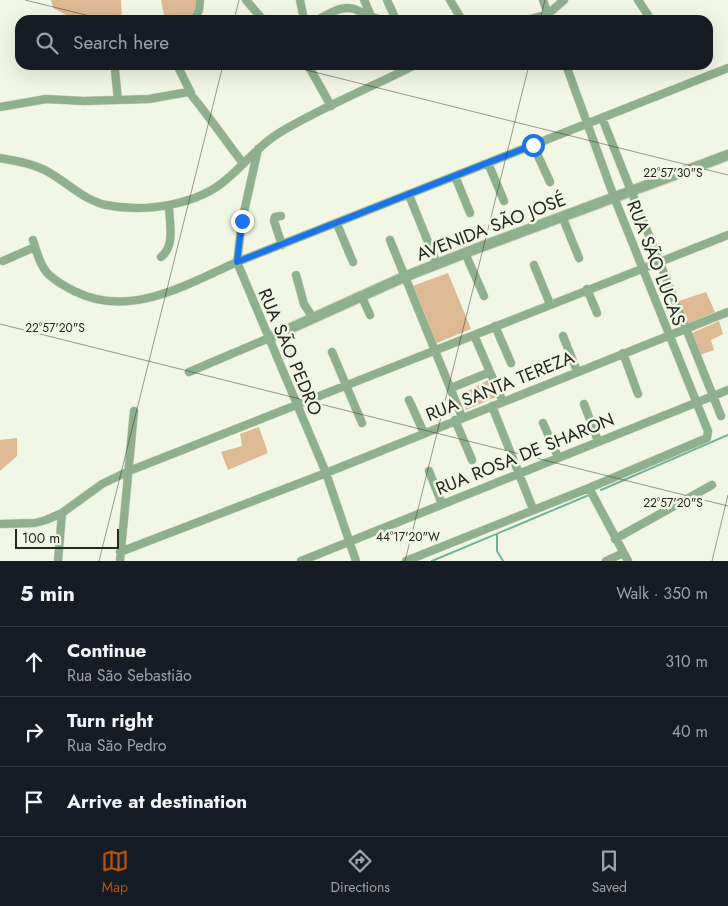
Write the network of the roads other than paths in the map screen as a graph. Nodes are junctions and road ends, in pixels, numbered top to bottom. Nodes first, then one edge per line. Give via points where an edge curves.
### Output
1 (200, 0) edge
2 (246, 0) edge
3 (300, 0) edge
4 (364, 0) edge
5 (387, 0) edge
6 (450, 0) edge
7 (543, 0) edge
8 (564, 0) edge
9 (638, 0) edge
10 (648, 14) dead end
11 (196, 15) edge
12 (259, 15) edge
13 (303, 15) edge
14 (327, 15) edge
15 (367, 15) edge
16 (371, 15) edge
17 (394, 15) edge
18 (459, 15) edge
19 (548, 15) edge
20 (551, 15) edge
21 (728, 68) edge
22 (180, 70) edge
23 (311, 70) edge
24 (404, 70) edge
25 (568, 70) edge
26 (115, 71) dead end
27 (191, 93) junction
28 (118, 100) junction
29 (331, 106) junction
30 (0, 107) edge
31 (602, 118) junction
32 (586, 123) junction
33 (533, 145) junction
34 (258, 149) junction
35 (728, 155) edge
36 (0, 158) edge
37 (488, 163) junction
38 (242, 164) junction
39 (455, 176) junction
40 (550, 182) dead end
41 (632, 191) junction
42 (409, 195) junction
43 (614, 197) junction
44 (504, 201) dead end
45 (169, 205) junction
46 (470, 213) dead end
47 (281, 216) dead end
48 (562, 216) junction
49 (337, 224) junction
50 (728, 235) edge
51 (390, 240) dead end
52 (282, 245) junction
53 (464, 253) junction
54 (161, 257) dead end
55 (579, 258) dead end
56 (3, 261) dead end
57 (237, 262) junction
58 (353, 262) dead end
59 (660, 262) junction
60 (437, 264) junction
61 (534, 265) dead end
62 (644, 268) junction
63 (296, 275) dead end
64 (404, 278) junction
65 (587, 289) junction
66 (484, 296) dead end
67 (362, 297) junction
68 (550, 304) junction
69 (728, 312) edge
70 (597, 313) dead end
71 (370, 315) dead end
72 (313, 318) junction
73 (495, 326) junction
74 (686, 328) junction
75 (474, 335) junction
76 (668, 335) junction
77 (564, 336) dead end
78 (268, 338) junction
79 (434, 350) junction
80 (332, 352) dead end
81 (623, 353) junction
82 (511, 363) dead end
83 (577, 371) junction
84 (189, 372) dead end
85 (490, 372) junction
86 (347, 386) junction
87 (451, 388) junction
88 (728, 390) edge
89 (638, 394) dead end
90 (712, 396) junction
91 (409, 400) dead end
92 (503, 402) junction
93 (696, 402) junction
94 (584, 404) dead end
95 (296, 406) junction
96 (492, 406) junction
97 (134, 411) dead end
98 (721, 416) dead end
99 (458, 418) junction
100 (543, 422) dead end
101 (362, 423) dead end
102 (424, 433) junction
103 (598, 441) junction
104 (558, 457) junction
105 (472, 460) dead end
106 (429, 471) dead end
107 (129, 472) junction
108 (326, 473) junction
109 (520, 473) junction
110 (712, 485) dead end
111 (589, 488) junction
112 (442, 504) junction
113 (534, 509) junction
114 (62, 513) junction
115 (1, 521) edge
116 (615, 539) junction
117 (350, 542) junction
118 (120, 552) junction
119 (623, 553) junction
120 (58, 561) edge
121 (120, 561) edge
122 (301, 561) edge
123 (356, 561) edge
124 (406, 561) edge
125 (606, 561) edge
126 (628, 561) edge

1 - 11 street
2 - 12 street
3 - 13 street
4 - 16 street
5 - 17 street
6 - 18 street
7 - 19 street
8 - 20 street
9 - 10 street
14 - 15 street via 342,7 352,7
21 - 31 street
22 - 27 street
23 - 29 street
24 - 29 street
25 - 32 street, RUA SÃO LUCAS
26 - 28 street
27 - 28 street
27 - 38 street
28 - 30 street via 46,99
29 - 34 street via 280,132
31 - 32 street
31 - 41 street
32 - 33 street
32 - 43 street, RUA SÃO LUCAS
33 - 37 street
33 - 40 street
34 - 38 street
34 - 57 street, RUA SÃO PEDRO via 242,221
35 - 41 street, AVENIDA SÃO JOSÉ
36 - 45 street via 28,163 50,173 83,196 106,205
37 - 39 street
37 - 44 street
38 - 45 street via 213,190
39 - 42 street
39 - 46 street
41 - 43 street, AVENIDA SÃO JOSÉ
41 - 59 street
42 - 49 street
42 - 60 street
43 - 48 street, AVENIDA SÃO JOSÉ
43 - 62 street, RUA SÃO LUCAS
45 - 54 street via 171,244
47 - 52 street via 274,217 274,221
48 - 53 street, AVENIDA SÃO JOSÉ
48 - 55 street
49 - 52 street
49 - 58 street
50 - 59 street
51 - 64 street
52 - 57 street
53 - 60 street, AVENIDA SÃO JOSÉ
53 - 66 street
56 - 57 street via 34,243 41,266 51,278 82,295 116,302 166,294
57 - 78 street, RUA SÃO PEDRO
59 - 62 street
59 - 74 street
60 - 64 street, AVENIDA SÃO JOSÉ
61 - 68 street
62 - 65 street
62 - 76 street, RUA SÃO LUCAS
63 - 72 street via 304,304
64 - 67 street, AVENIDA SÃO JOSÉ
64 - 79 street
65 - 68 street
65 - 70 street
67 - 71 street
67 - 72 street, AVENIDA SÃO JOSÉ
68 - 73 street
69 - 74 street, RUA SANTA TEREZA
72 - 78 street, AVENIDA SÃO JOSÉ
73 - 75 street
73 - 82 street
74 - 76 street, RUA SANTA TEREZA
74 - 90 street
75 - 79 street
75 - 85 street
76 - 81 street, RUA SANTA TEREZA
76 - 93 street, RUA SÃO LUCAS
77 - 83 street
78 - 84 street
78 - 95 street, RUA SÃO PEDRO
79 - 86 street
79 - 87 street
80 - 86 street
81 - 83 street, RUA SANTA TEREZA
81 - 89 street
83 - 92 street, RUA SANTA TEREZA
85 - 87 street
85 - 92 street
86 - 95 street
86 - 101 street
87 - 99 street
88 - 90 street, RUA ROSA DE SHARON
90 - 93 street, RUA ROSA DE SHARON
90 - 98 street
91 - 102 street
92 - 96 street, RUA SANTA TEREZA
93 - 103 street, RUA ROSA DE SHARON
93 - 111 street, RUA SÃO LUCAS via 708,431 704,442
94 - 103 street
95 - 107 street
95 - 108 street, RUA SÃO PEDRO
96 - 99 street, RUA SANTA TEREZA
96 - 109 street
97 - 107 street
99 - 102 street, RUA SANTA TEREZA
99 - 105 street
100 - 104 street
102 - 108 street, RUA SANTA TEREZA
103 - 104 street, RUA ROSA DE SHARON
104 - 109 street, RUA ROSA DE SHARON
106 - 112 street
107 - 114 street via 86,494
107 - 118 street
108 - 117 street, RUA SÃO PEDRO
108 - 118 street, RUA SANTA TEREZA
109 - 112 street, RUA ROSA DE SHARON
109 - 113 street
110 - 116 street
111 - 113 street
111 - 116 street
112 - 117 street, RUA ROSA DE SHARON
113 - 124 street
114 - 115 street via 36,523
114 - 120 street
116 - 119 street
117 - 122 street, RUA ROSA DE SHARON
117 - 123 street, RUA SÃO PEDRO
118 - 121 street
119 - 125 street
119 - 126 street

